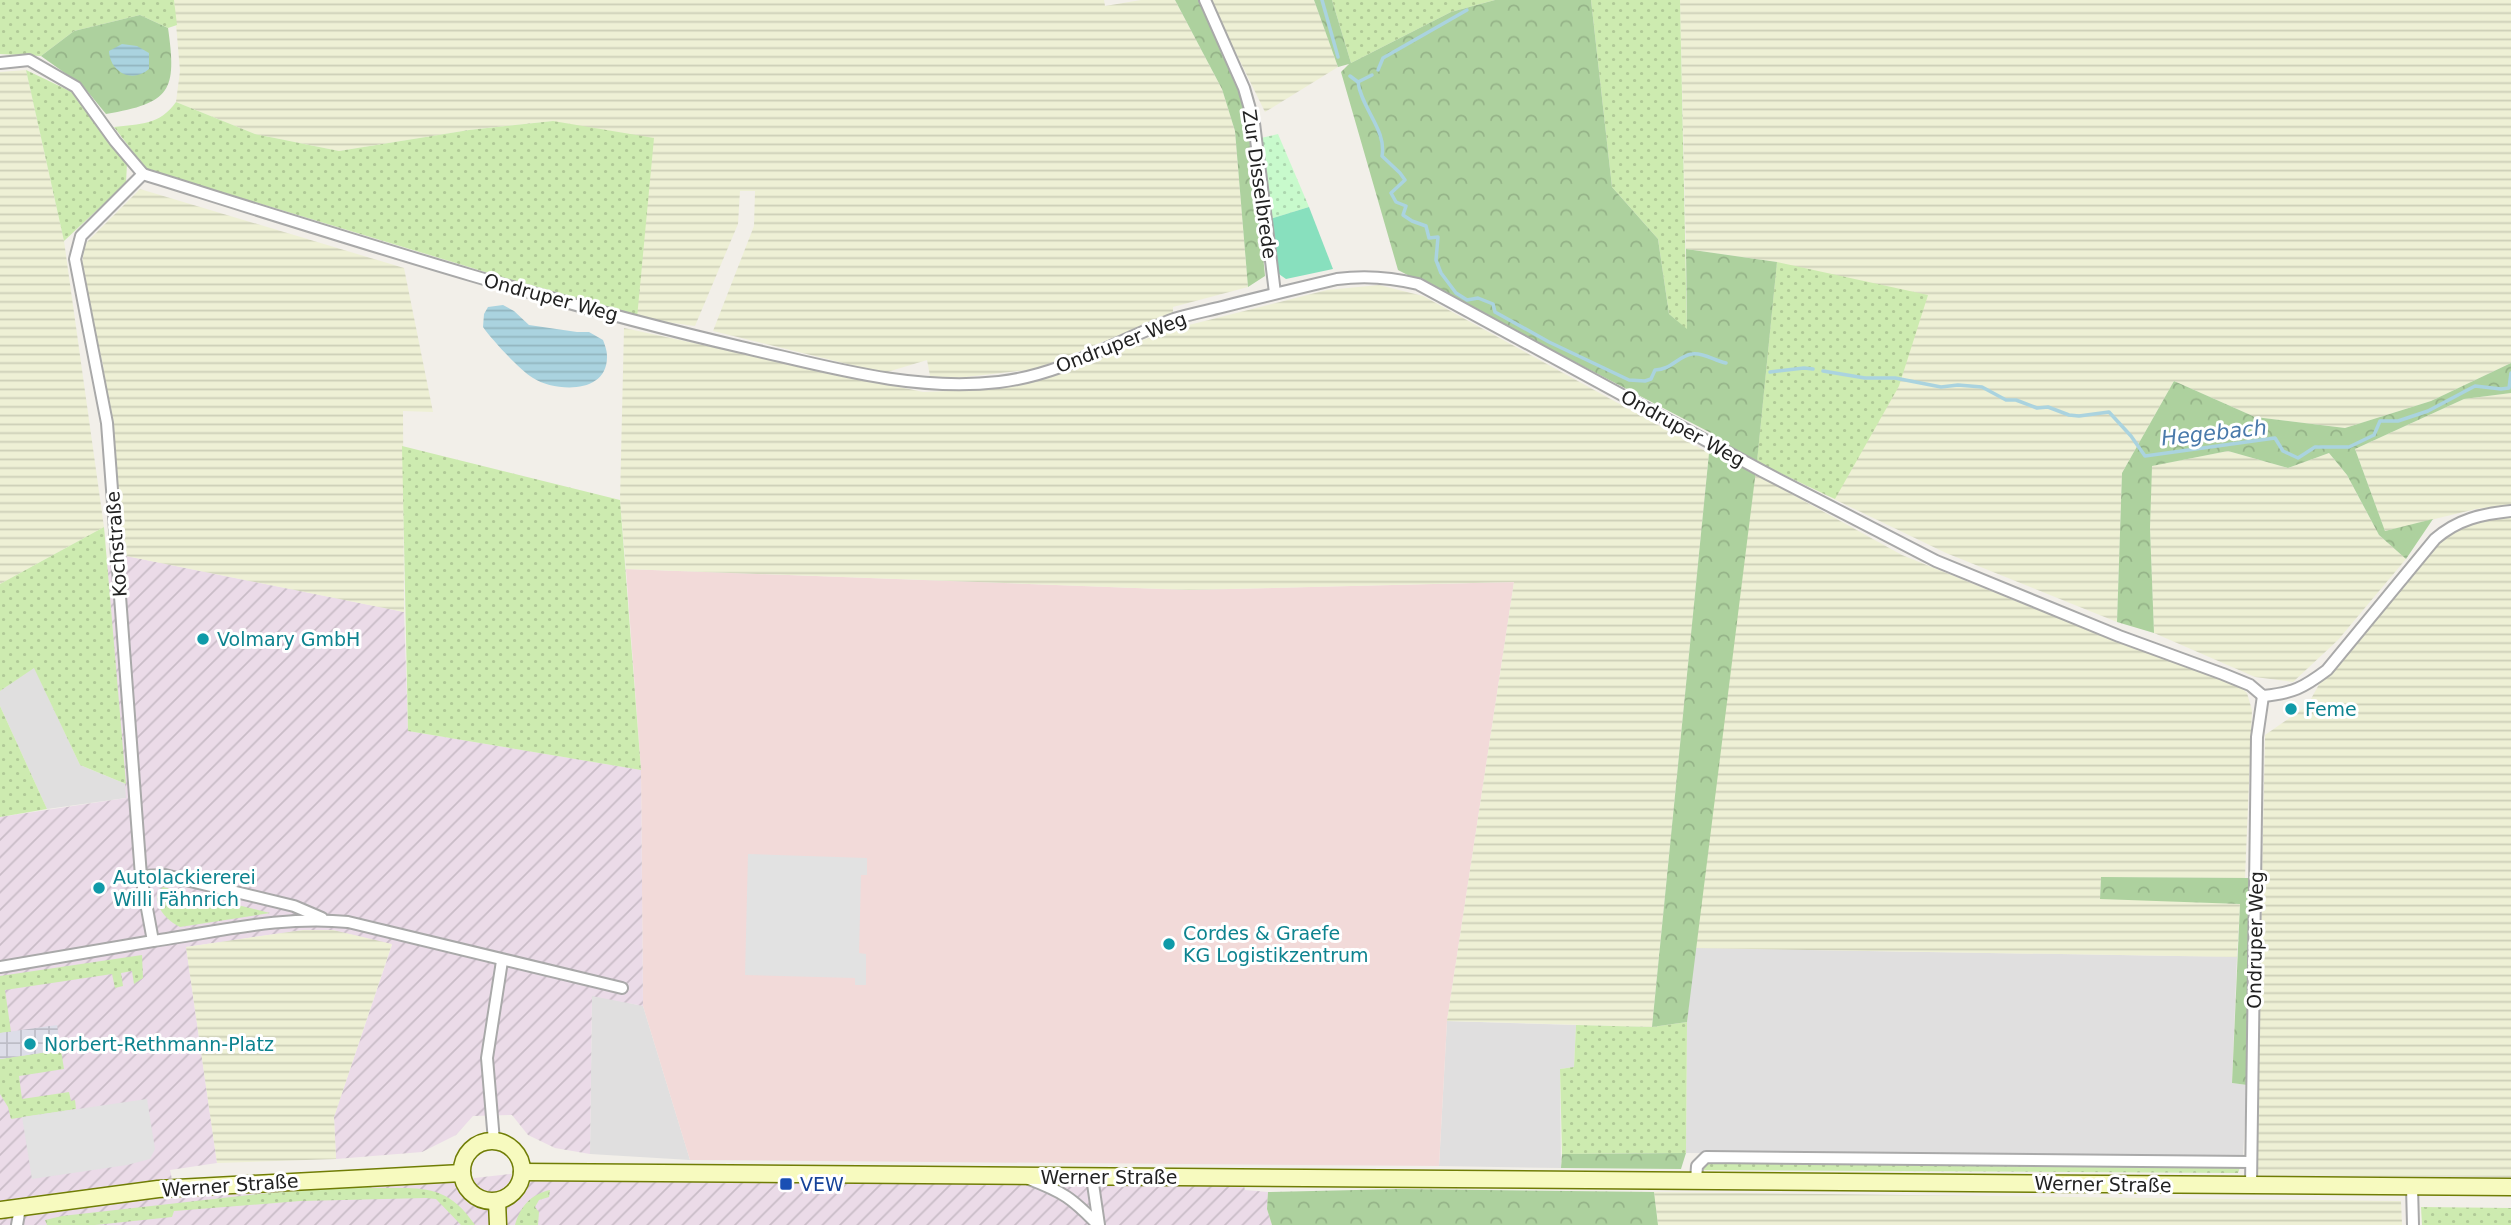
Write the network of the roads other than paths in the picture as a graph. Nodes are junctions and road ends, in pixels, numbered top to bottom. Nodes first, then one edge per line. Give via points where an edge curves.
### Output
1 (1205, 0) edge
2 (0, 62) edge
3 (143, 174) junction
4 (1275, 293) junction
5 (2511, 511) edge
6 (2263, 696) junction
7 (141, 876) junction
8 (325, 919) junction
9 (153, 941) junction
10 (502, 961) junction
11 (0, 967) edge
12 (622, 988) dead end
13 (494, 1141) junction
14 (2251, 1162) junction
15 (522, 1172) junction
16 (461, 1173) junction
17 (1023, 1176) junction
18 (1091, 1177) junction
19 (1696, 1180) junction
20 (2251, 1186) junction
21 (2412, 1187) junction
22 (2511, 1187) edge
23 (497, 1201) junction
24 (20, 1208) junction
25 (0, 1210) edge
26 (17, 1225) edge
27 (498, 1225) edge
28 (1098, 1225) edge
29 (2413, 1225) edge

1 - 4 street, Zur Disselbrede via 1254,122
2 - 3 street via 29,60 76,87
3 - 4 street, Ondruper Weg via 504,285 700,337 918,384 981,384 1034,374 1176,319
3 - 7 street, Kochstraße via 81,236 75,259 107,423
4 - 6 street, Ondruper Weg via 1364,275 1418,284 1936,561 2250,685
5 - 6 street via 2465,519 2449,527 2327,670 2287,694
6 - 14 street, Ondruper Weg via 2258,737
7 - 8 street via 191,881 294,906
7 - 9 street, Kochstraße
8 - 9 street
8 - 10 street
9 - 11 street
10 - 12 street
10 - 13 street via 487,1058
13 - 15 main road via 511,1147
13 - 16 main road via 470,1150
14 - 19 street, Werner Straße via 1706,1157 1697,1166
14 - 20 street, Ondruper Weg
15 - 17 main road, Werner Straße
15 - 23 main road via 517,1187
16 - 23 main road via 474,1196
16 - 24 main road, Werner Straße via 158,1189
17 - 18 main road, Werner Straße
17 - 28 street via 1060,1191
18 - 19 main road, Werner Straße
18 - 28 street
19 - 20 main road, Werner Straße
20 - 21 main road, Werner Straße
21 - 22 main road, Werner Straße
21 - 29 street
23 - 27 main road
24 - 25 main road, Werner Straße
24 - 26 street

